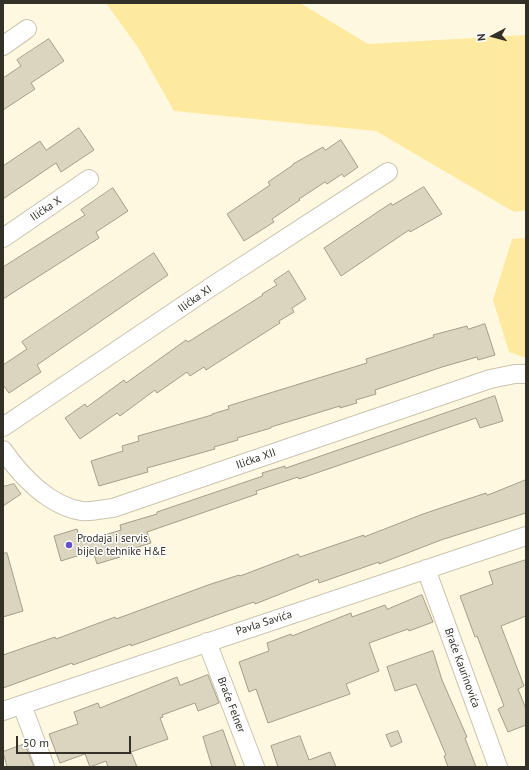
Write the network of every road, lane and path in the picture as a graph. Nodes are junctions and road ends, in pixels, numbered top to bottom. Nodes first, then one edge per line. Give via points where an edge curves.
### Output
1 (28, 29) dead end
2 (3, 46) edge
3 (388, 172) dead end
4 (89, 179) dead end
5 (3, 238) edge
6 (526, 374) edge
7 (3, 427) edge
8 (3, 450) edge
9 (526, 536) edge
10 (426, 569) junction
11 (207, 642) junction
12 (22, 705) junction
13 (3, 711) edge
14 (45, 767) edge
15 (255, 767) edge
16 (498, 767) edge

1 - 2 street
3 - 7 street, Ilićka XI
4 - 5 street, Ilićka X
6 - 8 street, Ilićka XII via 490,379 113,508 82,511 55,502 16,469
9 - 10 street, Pavla Savića
10 - 11 street, Pavla Savića
10 - 16 street, Braće Kaurinovića
11 - 12 street, Pavla Savića
11 - 15 street, Braće Felner
12 - 13 street, Pavla Savića
12 - 14 street

